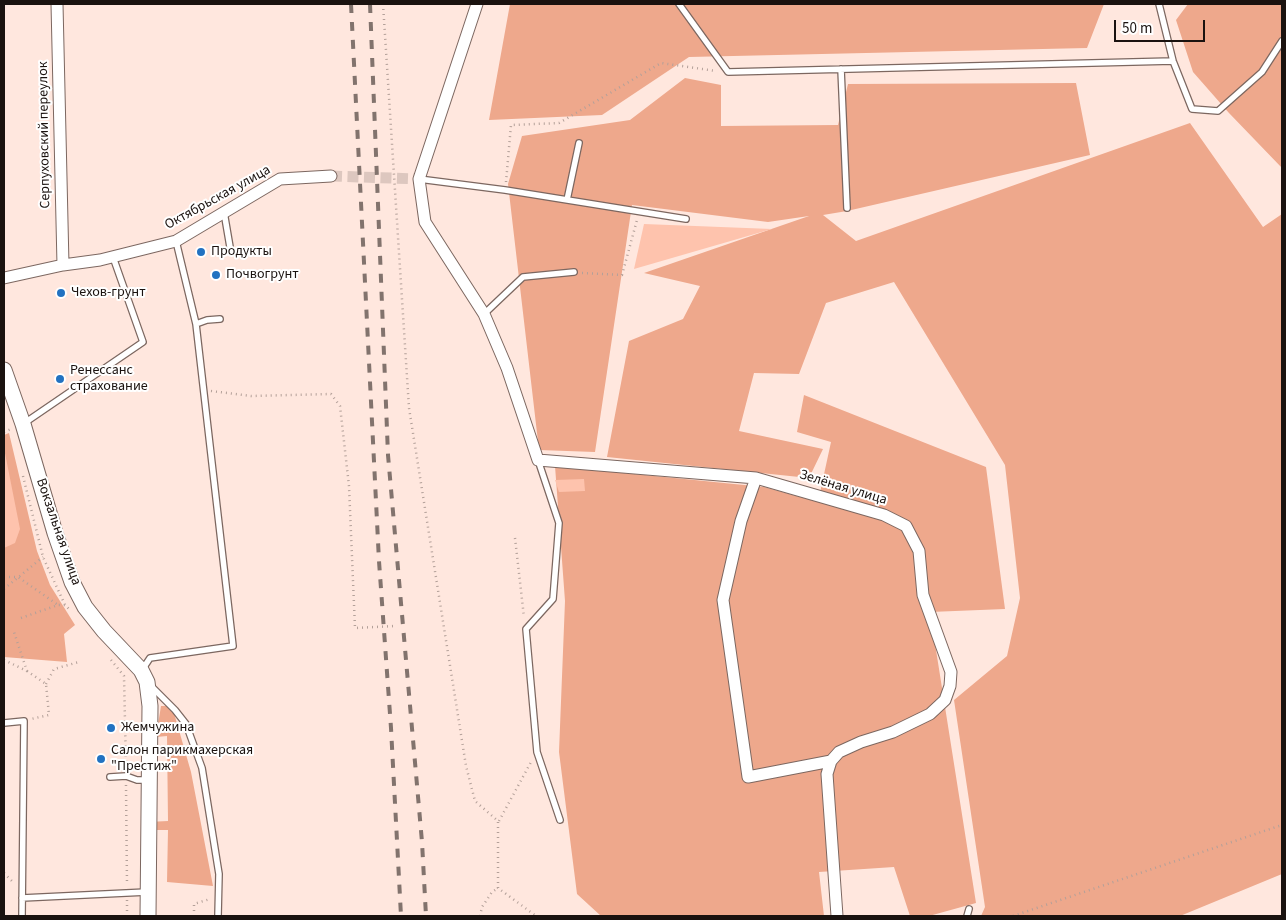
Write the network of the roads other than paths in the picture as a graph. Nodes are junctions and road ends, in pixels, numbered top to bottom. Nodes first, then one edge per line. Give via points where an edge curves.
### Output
1 (57, 4) edge
2 (477, 4) edge
3 (679, 4) edge
4 (1159, 4) edge
5 (1282, 41) edge
6 (1173, 61) junction
7 (841, 69) junction
8 (579, 143) dead end
9 (331, 176) tunnel mouth
10 (419, 179) junction
11 (567, 200) junction
12 (847, 208) dead end
13 (224, 212) junction
14 (686, 220) dead end
15 (176, 241) junction
16 (230, 247) dead end
17 (113, 257) junction
18 (63, 266) junction
19 (574, 272) road end
20 (4, 278) edge
21 (484, 314) junction
22 (220, 319) dead end
23 (196, 324) junction
24 (4, 370) edge
25 (17, 426) junction
26 (538, 460) junction
27 (756, 478) junction
28 (144, 676) junction
29 (4, 723) edge
30 (831, 761) junction
31 (110, 777) dead end
32 (149, 780) junction
33 (560, 820) dead end
34 (148, 892) junction
35 (22, 898) junction
36 (969, 909) dead end
37 (22, 916) edge
38 (148, 916) edge
39 (218, 916) edge
40 (837, 916) edge
41 (967, 916) edge

1 - 18 street, Серпуховский переулок
2 - 10 street
3 - 7 lane via 728,72
4 - 6 lane
5 - 6 lane via 1262,72 1218,111 1192,109
6 - 7 lane
7 - 12 lane
8 - 11 lane
9 - 13 street, Октябрьская улица via 280,178
10 - 11 lane
10 - 21 street via 425,222
11 - 14 lane
13 - 15 street, Октябрьская улица
13 - 16 lane
15 - 17 street, Октябрьская улица
15 - 23 lane
17 - 18 street, Октябрьская улица
17 - 25 lane via 143,342
18 - 20 street, Октябрьская улица
19 - 21 lane via 523,277
21 - 26 street via 507,368
22 - 23 lane
23 - 28 lane via 233,646 150,658
24 - 25 street, Вокзальная улица
25 - 28 street, Вокзальная улица via 72,582 94,619
26 - 27 street, Зелёная улица
26 - 33 lane via 558,523 553,599 526,628 536,752
27 - 30 street, Зелёная улица via 741,521 723,600 748,777
27 - 30 street, Зелёная улица via 884,515 906,526 919,551 923,595 951,672 945,700 930,714 839,752
28 - 32 street via 150,706
28 - 39 lane via 186,724 202,768 219,874
29 - 35 lane via 24,721
30 - 40 street via 827,774
31 - 32 lane
32 - 34 street
34 - 35 lane
34 - 38 street
35 - 37 lane
36 - 41 lane

